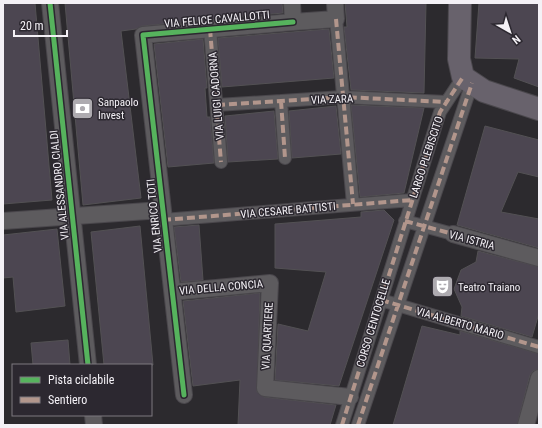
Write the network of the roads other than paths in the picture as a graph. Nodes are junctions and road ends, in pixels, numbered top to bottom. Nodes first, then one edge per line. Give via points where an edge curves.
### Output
1 (50, 3) edge
2 (292, 3) edge
3 (460, 3) edge
4 (335, 11) edge
5 (293, 22) junction
6 (210, 29) junction
7 (143, 35) joint
8 (467, 80) junction
9 (343, 97) junction
10 (281, 101) junction
11 (446, 102) junction
12 (217, 105) junction
13 (539, 109) edge
14 (285, 158) dead end
15 (222, 162) dead end
16 (412, 200) junction
17 (353, 204) junction
18 (162, 215) junction
19 (72, 217) junction
20 (3, 221) edge
21 (406, 222) junction
22 (424, 226) junction
23 (453, 234) joint
24 (539, 258) edge
25 (270, 283) joint
26 (173, 292) junction
27 (380, 300) junction
28 (398, 305) junction
29 (539, 347) edge
30 (88, 364) edge
31 (539, 378) edge
32 (184, 396) dead end
33 (350, 397) junction
34 (342, 425) edge
35 (358, 425) edge
36 (526, 425) edge

1 - 19 street, VIA ALESSANDRO CIALDI
2 - 5 street
3 - 8 main road via 458,59
4 - 5 street, VIA FELICE CAVALLOTTI
4 - 9 street
5 - 6 street, VIA FELICE CAVALLOTTI
6 - 7 street, VIA FELICE CAVALLOTTI
6 - 12 street, VIA LUIGI CADORNA
7 - 18 street, VIA ENRICO TOTI
8 - 11 street, LARGO PLEBISCITO
8 - 13 main road via 484,91
8 - 22 street
9 - 10 street, VIA ZARA
9 - 11 street, VIA ZARA
9 - 17 street
10 - 12 street, VIA ZARA
10 - 14 street
11 - 16 street, LARGO PLEBISCITO via 440,112
12 - 15 street, VIA LUIGI CADORNA
16 - 17 street, VIA CESARE BATTISTI
16 - 21 street, LARGO PLEBISCITO
17 - 18 street, VIA CESARE BATTISTI
18 - 19 street, VIA CESARE BATTISTI
18 - 26 street, VIA ENRICO TOTI
19 - 20 street, VIA CESARE BATTISTI
19 - 30 street, VIA ALESSANDRO CIALDI
21 - 22 street, VIA ISTRIA
21 - 27 street, CORSO CENTOCELLE
22 - 23 street, VIA ISTRIA
22 - 28 street
23 - 24 street, VIA ISTRIA
25 - 26 street, VIA DELLA CONCIA
25 - 33 street, VIA QUARTIERE via 265,388
26 - 32 street, VIA ENRICO TOTI
27 - 28 street, VIA ALBERTO MARIO
27 - 33 street, CORSO CENTOCELLE
28 - 29 street, VIA ALBERTO MARIO
28 - 35 street
31 - 36 street
33 - 34 street, CORSO CENTOCELLE

